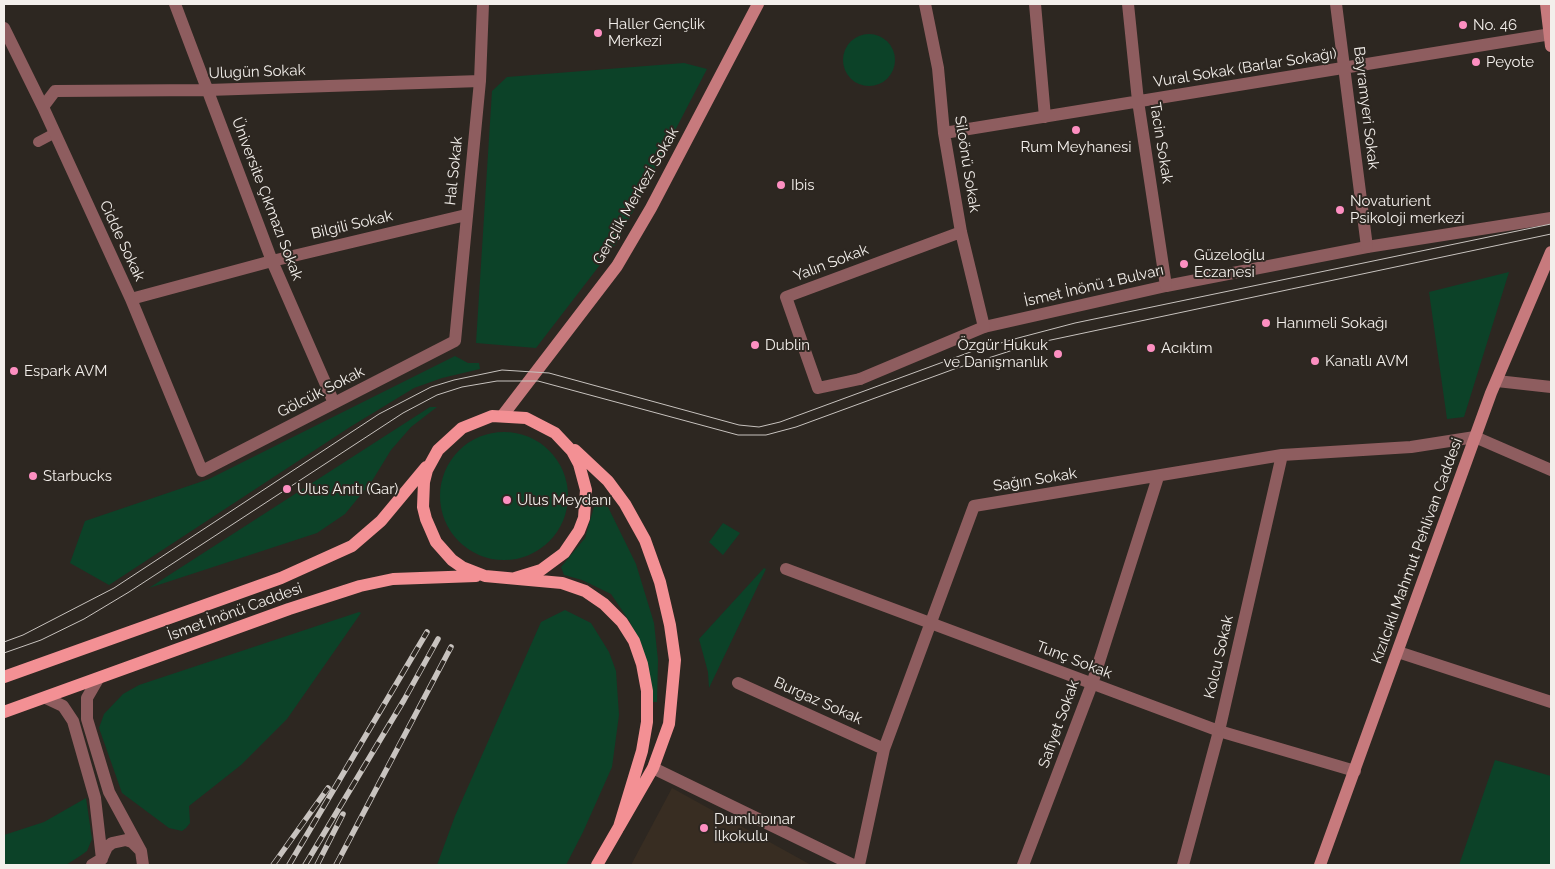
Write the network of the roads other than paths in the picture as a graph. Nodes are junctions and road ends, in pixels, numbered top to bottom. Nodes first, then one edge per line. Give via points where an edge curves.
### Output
1 (175, 4) edge
2 (482, 4) edge
3 (758, 4) edge
4 (925, 4) edge
5 (1035, 4) edge
6 (1128, 4) edge
7 (1336, 4) edge
8 (1546, 4) edge
9 (4, 28) edge
10 (1551, 38) edge
11 (1344, 69) junction
12 (480, 80) junction
13 (208, 90) junction
14 (1138, 102) junction
15 (44, 107) junction
16 (1046, 117) junction
17 (55, 133) junction
18 (944, 134) junction
19 (38, 142) dead end
20 (466, 215) junction
21 (1551, 218) edge
22 (961, 232) junction
23 (1368, 246) junction
24 (1551, 252) edge
25 (272, 261) junction
26 (1166, 286) junction
27 (131, 299) junction
28 (984, 327) junction
29 (455, 341) joint
30 (860, 379) joint
31 (1497, 381) junction
32 (1551, 387) edge
33 (334, 403) junction
34 (503, 416) junction
35 (1475, 436) junction
36 (564, 441) junction
37 (1282, 455) junction
38 (432, 459) junction
39 (1551, 470) edge
40 (202, 471) joint
41 (1158, 477) junction
42 (786, 569) dead end
43 (485, 576) junction
44 (515, 578) junction
45 (930, 622) junction
46 (1398, 652) junction
47 (4, 677) edge
48 (98, 679) junction
49 (738, 683) dead end
50 (1092, 684) junction
51 (46, 698) junction
52 (1551, 702) edge
53 (4, 712) edge
54 (1219, 731) junction
55 (884, 749) junction
56 (654, 768) junction
57 (1355, 771) junction
58 (619, 827) junction
59 (142, 851) junction
60 (99, 863) edge
61 (144, 865) edge
62 (598, 865) edge
63 (853, 865) edge
64 (859, 865) edge
65 (1024, 865) edge
66 (1183, 865) edge
67 (1320, 865) edge

1 - 13 street, Üniversite Çıkmazı Sokak
2 - 12 street, Hal Sokak
3 - 34 main road, Gençlik Merkezi Sokak via 622,258
4 - 18 street, Siloönü Sokak via 938,68
5 - 16 street
6 - 14 street, Tacin Sokak
7 - 11 street, Bayramyeri Sokak
8 - 10 main road
9 - 15 street, Cidde Sokak
10 - 11 street, Vural Sokak (Barlar Sokağı)
11 - 14 street, Vural Sokak (Barlar Sokağı)
11 - 23 street, Bayramyeri Sokak
12 - 13 street, Ulugün Sokak
12 - 20 street, Hal Sokak
13 - 15 street, Ulugün Sokak via 55,90
13 - 25 street, Üniversite Çıkmazı Sokak
14 - 16 street, Vural Sokak (Barlar Sokağı)
14 - 26 street, Tacin Sokak
15 - 17 street, Cidde Sokak
16 - 18 street, Vural Sokak (Barlar Sokağı)
17 - 19 lane
17 - 27 street, Cidde Sokak
18 - 22 street, Siloönü Sokak
20 - 25 street, Bilgili Sokak
20 - 29 street, Hal Sokak
21 - 23 street, İsmet İnönü 1 Bulvarı
22 - 28 street, Siloönü Sokak
22 - 30 street, Yalın Sokak via 786,297 818,388
23 - 26 street, İsmet İnönü 1 Bulvarı
24 - 31 main road, Kızılcıklı Mahmut Pehlivan Caddesi
25 - 27 street, Bilgili Sokak
25 - 33 street, Üniversite Çıkmazı Sokak
26 - 28 street, İsmet İnönü 1 Bulvarı
27 - 40 street, Cidde Sokak
28 - 30 street, İsmet İnönü 1 Bulvarı
29 - 33 street, Gölcük Sokak
31 - 32 street
31 - 35 main road, Kızılcıklı Mahmut Pehlivan Caddesi
33 - 40 street, Gölcük Sokak
34 - 36 main road via 536,422
34 - 38 main road via 482,419 462,428
35 - 37 street, Sağın Sokak via 1411,448
35 - 39 street
35 - 46 main road, Kızılcıklı Mahmut Pehlivan Caddesi
36 - 44 main road via 584,477 586,504 581,524 572,542 553,562 542,570
36 - 56 main road via 598,470 625,504 645,540 660,582 675,660 669,724
37 - 41 street, Sağın Sokak
37 - 54 street, Kolcu Sokak
38 - 43 main road via 423,495 430,531 452,560 473,573
38 - 47 main road, İsmet İnönü Caddesi via 382,521 352,546 281,578
41 - 45 street, Sağın Sokak via 974,506
41 - 50 street, Safiyet Sokak
42 - 45 street, Tunç Sokak
43 - 44 main road
43 - 48 main road, İsmet İnönü Caddesi via 393,579 360,586
44 - 58 main road via 562,583 585,591 616,616 634,641 647,691 647,722 642,751
45 - 50 street, Tunç Sokak
45 - 55 street, Sağın Sokak
46 - 52 street
46 - 57 main road, Kızılcıklı Mahmut Pehlivan Caddesi
48 - 51 main road, İsmet İnönü Caddesi
48 - 59 street via 87,698 87,719 109,792
49 - 55 street, Burgaz Sokak
50 - 54 street, Tunç Sokak
50 - 65 street, Safiyet Sokak
51 - 53 main road, İsmet İnönü Caddesi
51 - 60 street via 63,706 73,721 96,798
54 - 57 street, Tunç Sokak
54 - 66 street, Kolcu Sokak
55 - 64 street, Sağın Sokak
56 - 58 main road
56 - 63 street
57 - 67 main road, Kızılcıklı Mahmut Pehlivan Caddesi
58 - 62 main road
59 - 60 street via 132,842 119,840 107,847
59 - 61 street

